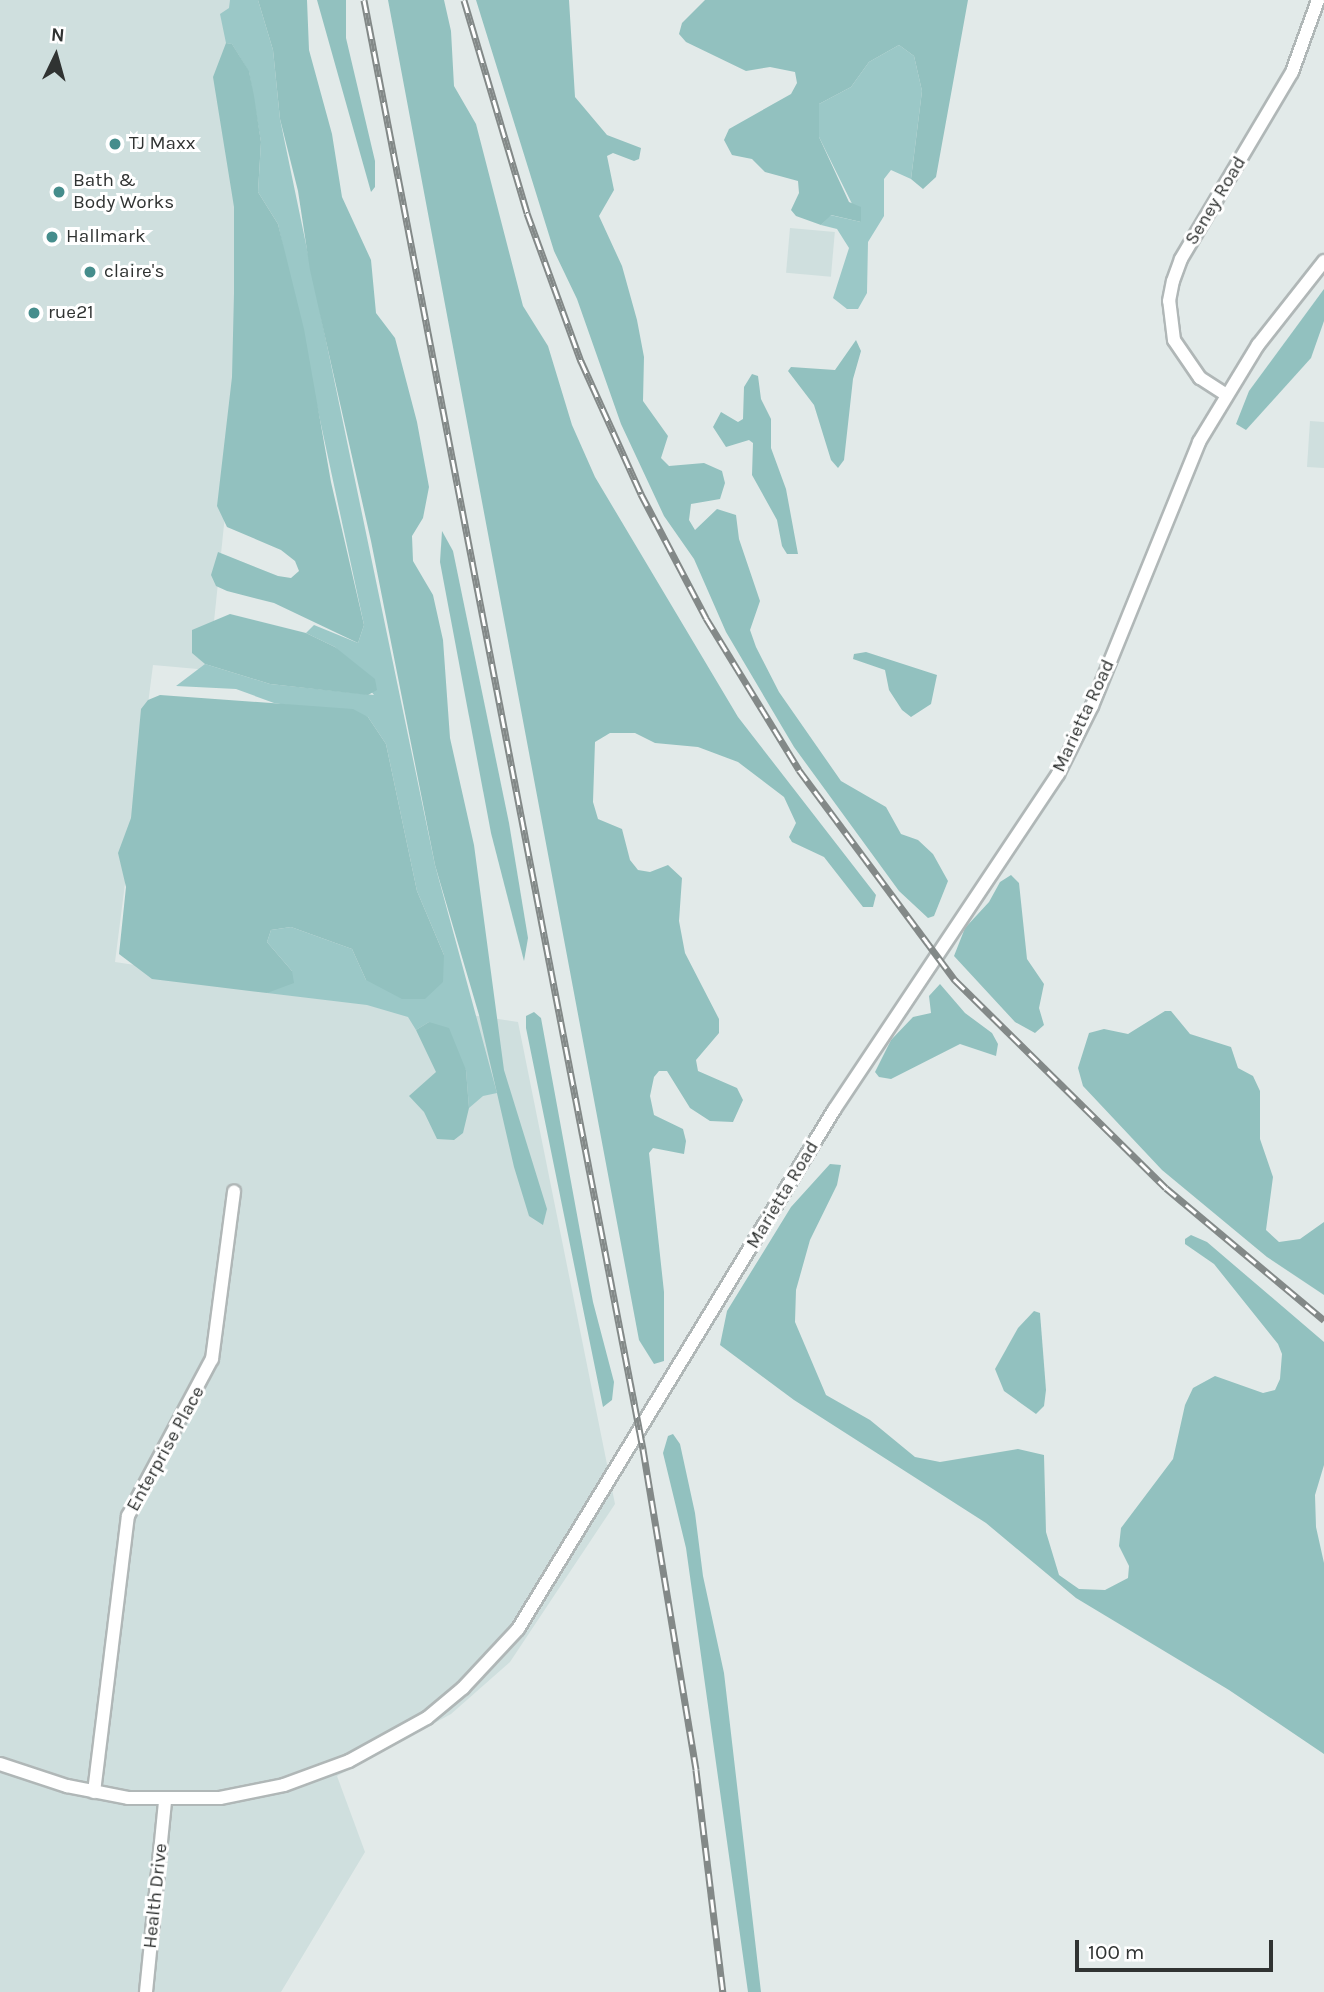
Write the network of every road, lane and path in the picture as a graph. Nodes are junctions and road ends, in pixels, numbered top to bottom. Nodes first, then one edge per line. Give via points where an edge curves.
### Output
1 (1318, 0) edge
2 (1324, 261) edge
3 (1225, 394) junction
4 (234, 1191) dead end
5 (0, 1763) edge
6 (94, 1792) junction
7 (165, 1800) junction
8 (146, 1992) edge

1 - 3 street, Seney Road via 1292,72 1181,259 1173,281 1169,301 1174,340 1200,378
2 - 3 street, Marietta Road
3 - 7 street, Marietta Road via 1177,490 1092,706 1058,774 834,1110 518,1629 463,1688 427,1717 349,1761 252,1793
4 - 6 street, Enterprise Place via 212,1359 128,1516
5 - 6 street, Marietta Road
6 - 7 street, Marietta Road
7 - 8 street, Health Drive

